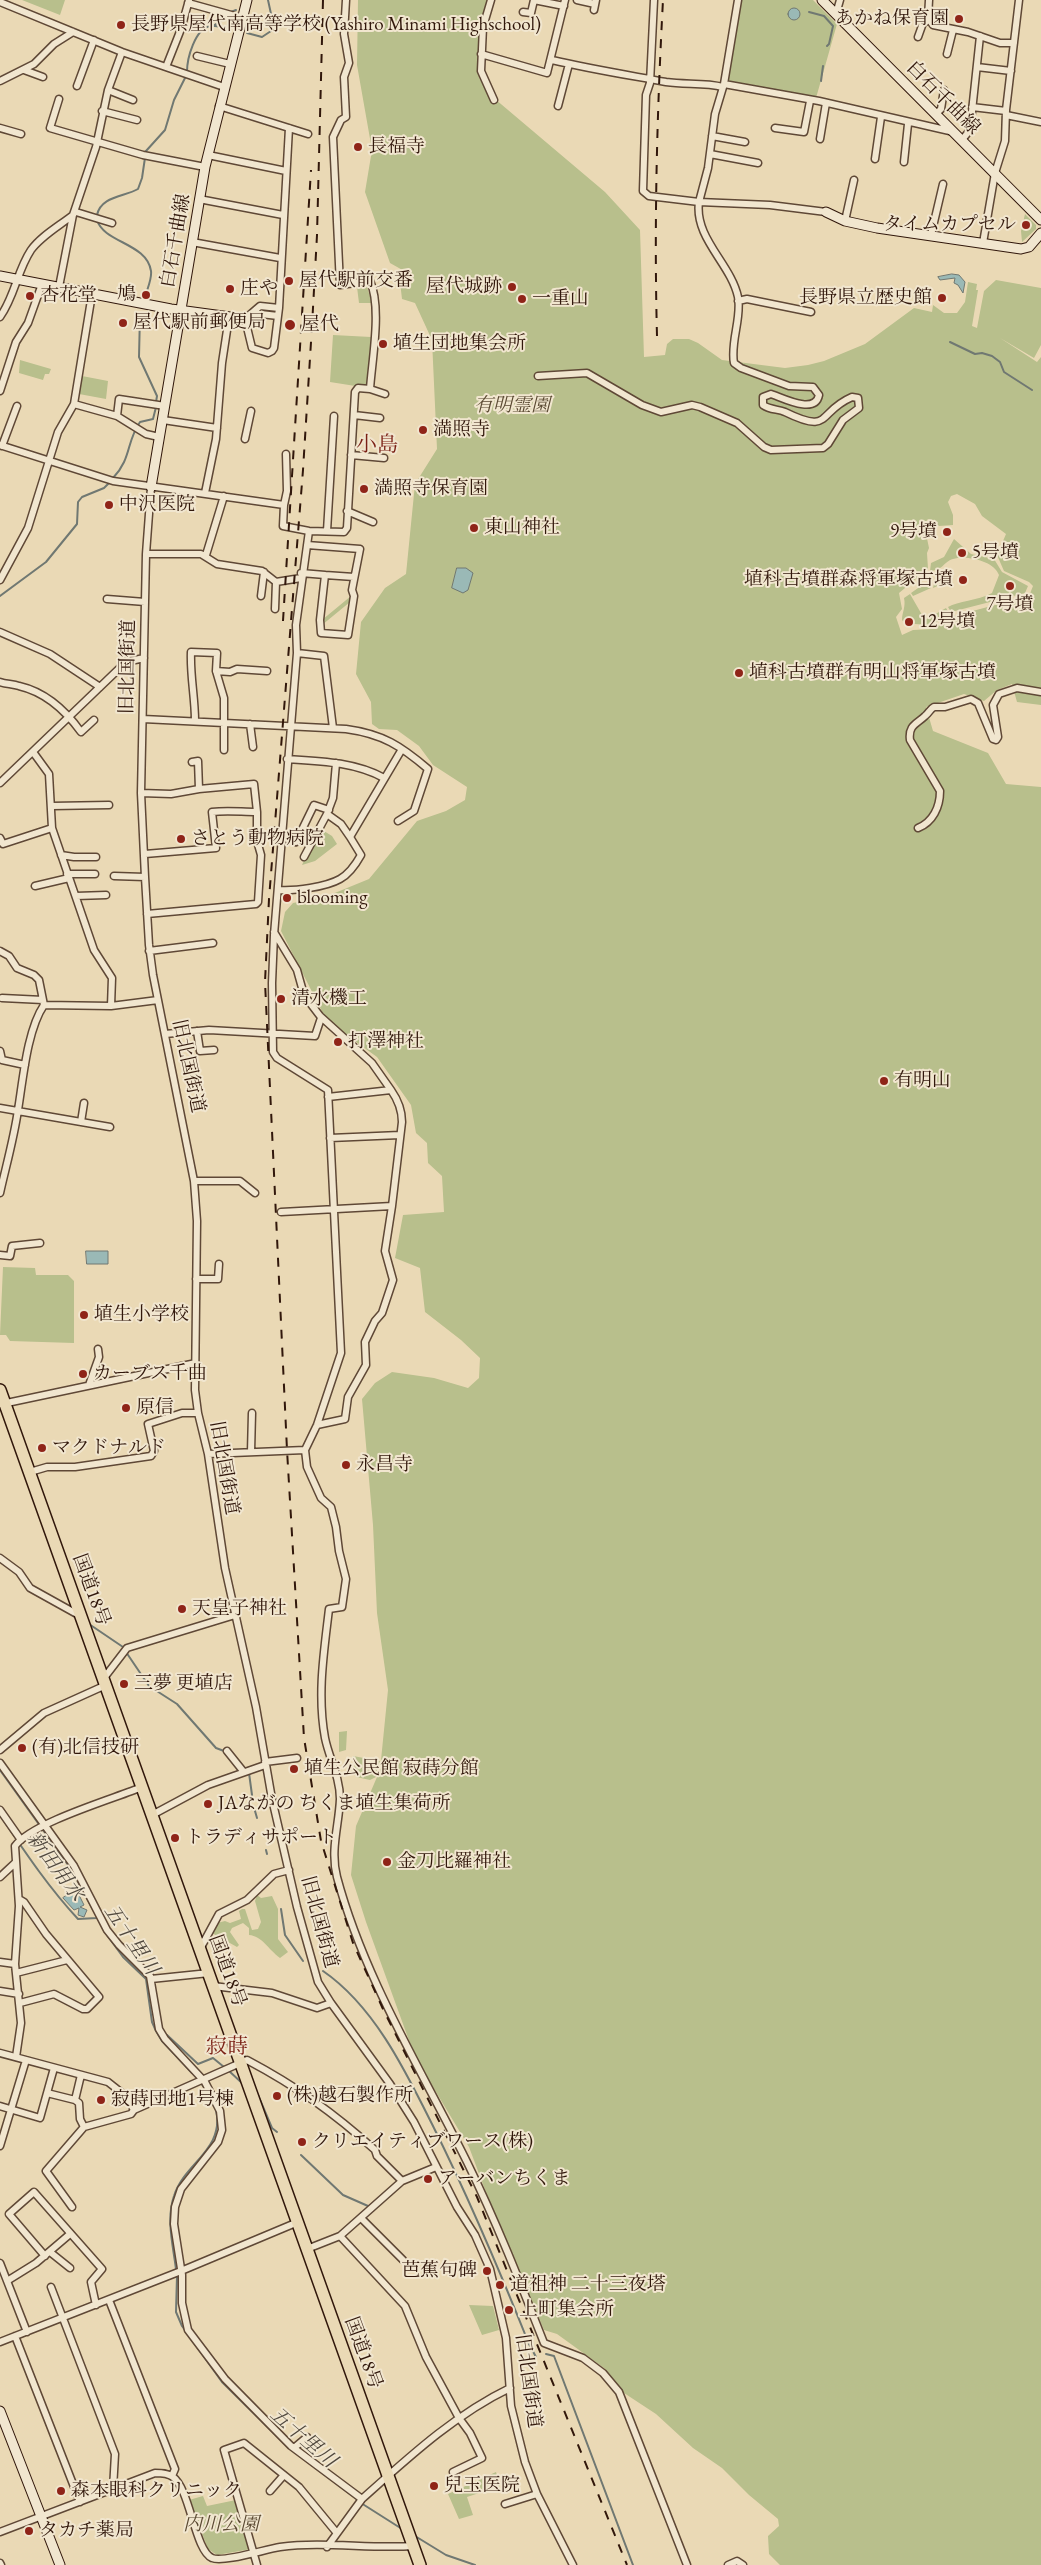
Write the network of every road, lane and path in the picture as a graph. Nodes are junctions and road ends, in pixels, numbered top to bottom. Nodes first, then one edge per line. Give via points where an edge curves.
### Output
1 (246, 0) edge
2 (346, 0) edge
3 (491, 0) edge
4 (577, 0) edge
5 (654, 0) edge
6 (738, 0) edge
7 (822, 0) edge
8 (840, 0) edge
9 (929, 0) edge
10 (1018, 0) edge
11 (189, 1) edge
12 (0, 2) edge
13 (564, 3) edge
14 (595, 5) edge
15 (523, 12) dead end
16 (836, 14) junction
17 (242, 18) junction
18 (929, 20) junction
19 (953, 30) junction
20 (72, 32) junction
21 (980, 36) junction
22 (918, 37) dead end
23 (94, 40) junction
24 (1014, 43) junction
25 (122, 52) junction
26 (481, 54) junction
27 (947, 54) dead end
28 (197, 56) dead end
29 (552, 60) junction
30 (230, 64) junction
31 (569, 64) junction
32 (166, 67) junction
33 (977, 67) junction
34 (24, 70) junction
35 (1011, 71) junction
36 (43, 77) dead end
37 (650, 78) junction
38 (0, 81) edge
39 (724, 85) junction
40 (77, 86) dead end
41 (224, 87) junction
42 (108, 90) junction
43 (944, 90) dead end
44 (60, 99) dead end
45 (133, 100) dead end
46 (494, 100) dead end
47 (810, 101) junction
48 (826, 103) junction
49 (219, 106) junction
50 (558, 106) dead end
51 (972, 107) junction
52 (102, 111) junction
53 (1006, 113) junction
54 (936, 114) junction
55 (881, 117) junction
56 (136, 120) dead end
57 (1041, 122) edge
58 (908, 124) junction
59 (0, 128) edge
60 (289, 128) junction
61 (775, 128) dead end
62 (954, 132) junction
63 (21, 134) dead end
64 (308, 134) dead end
65 (712, 136) junction
66 (820, 139) dead end
67 (962, 140) junction
68 (97, 142) junction
69 (745, 142) dead end
70 (710, 154) junction
71 (208, 155) junction
72 (875, 159) dead end
73 (904, 162) dead end
74 (758, 163) dead end
75 (205, 167) junction
76 (286, 171) junction
77 (995, 173) junction
78 (854, 180) dead end
79 (943, 184) dead end
80 (199, 199) junction
81 (699, 202) junction
82 (826, 212) joint
83 (75, 214) junction
84 (283, 215) junction
85 (1041, 220) edge
86 (845, 221) junction
87 (112, 223) dead end
88 (1041, 233) edge
89 (931, 235) junction
90 (192, 242) junction
91 (982, 243) junction
92 (280, 258) junction
93 (0, 276) edge
94 (18, 280) junction
95 (42, 284) junction
96 (59, 288) junction
97 (92, 294) junction
98 (738, 301) junction
99 (278, 308) junction
100 (180, 310) junction
101 (811, 312) dead end
102 (248, 316) junction
103 (278, 316) junction
104 (0, 317) edge
105 (229, 317) junction
106 (538, 376) dead end
107 (370, 390) junction
108 (0, 391) edge
109 (385, 394) dead end
110 (74, 404) junction
111 (159, 405) junction
112 (16, 406) dead end
113 (251, 411) dead end
114 (354, 415) junction
115 (117, 416) junction
116 (334, 416) dead end
117 (380, 418) dead end
118 (163, 420) junction
119 (217, 428) junction
120 (159, 438) junction
121 (245, 439) dead end
122 (1, 445) edge
123 (286, 454) dead end
124 (351, 454) junction
125 (384, 458) dead end
126 (48, 461) junction
127 (151, 487) junction
128 (205, 492) junction
129 (224, 496) junction
130 (284, 505) junction
131 (347, 510) junction
132 (372, 522) dead end
133 (309, 530) junction
134 (327, 531) junction
135 (307, 546) junction
136 (146, 554) junction
137 (206, 555) junction
138 (264, 572) junction
139 (325, 575) junction
140 (301, 576) junction
141 (354, 577) junction
142 (0, 580) edge
143 (276, 582) junction
144 (261, 596) dead end
145 (107, 598) dead end
146 (145, 602) junction
147 (275, 609) dead end
148 (0, 632) edge
149 (297, 653) junction
150 (144, 658) junction
151 (267, 670) dead end
152 (216, 671) junction
153 (0, 682) edge
154 (100, 687) junction
155 (1041, 692) edge
156 (69, 716) junction
157 (144, 719) junction
158 (94, 720) dead end
159 (195, 721) junction
160 (223, 722) junction
161 (250, 724) junction
162 (290, 727) junction
163 (333, 728) junction
164 (253, 747) dead end
165 (402, 749) junction
166 (224, 750) dead end
167 (33, 752) junction
168 (287, 759) junction
169 (192, 762) dead end
170 (336, 763) junction
171 (384, 778) junction
172 (1, 781) edge
173 (199, 788) junction
174 (141, 792) junction
175 (108, 805) dead end
176 (52, 806) junction
177 (257, 812) junction
178 (328, 812) junction
179 (398, 821) dead end
180 (52, 828) junction
181 (918, 828) dead end
182 (282, 836) junction
183 (350, 837) junction
184 (2, 841) edge
185 (145, 854) junction
186 (61, 855) junction
187 (96, 857) dead end
188 (304, 857) dead end
189 (96, 874) dead end
190 (68, 876) junction
191 (114, 876) dead end
192 (145, 877) junction
193 (35, 886) dead end
194 (279, 890) junction
195 (106, 894) dead end
196 (76, 896) junction
197 (147, 914) junction
198 (274, 932) junction
199 (212, 943) dead end
200 (291, 946) dead end
201 (0, 951) edge
202 (150, 951) junction
203 (289, 955) junction
204 (2, 998) dead end
205 (158, 1000) junction
206 (44, 1003) junction
207 (111, 1006) junction
208 (321, 1018) junction
209 (197, 1031) junction
210 (273, 1032) junction
211 (165, 1034) junction
212 (0, 1050) edge
213 (214, 1050) dead end
214 (25, 1065) junction
215 (391, 1090) junction
216 (328, 1097) junction
217 (84, 1103) dead end
218 (0, 1108) edge
219 (18, 1110) junction
220 (81, 1122) junction
221 (110, 1128) dead end
222 (400, 1135) junction
223 (330, 1138) junction
224 (194, 1181) junction
225 (0, 1192) edge
226 (255, 1193) dead end
227 (392, 1206) junction
228 (334, 1209) junction
229 (281, 1212) dead end
230 (40, 1243) dead end
231 (0, 1255) edge
232 (219, 1264) dead end
233 (196, 1279) junction
234 (98, 1349) dead end
235 (196, 1363) junction
236 (89, 1385) junction
237 (0, 1390) edge
238 (2, 1403) edge
239 (198, 1413) junction
240 (252, 1413) dead end
241 (317, 1425) junction
242 (305, 1450) junction
243 (250, 1452) junction
244 (208, 1454) junction
245 (30, 1472) junction
246 (0, 1558) edge
247 (80, 1612) junction
248 (235, 1615) junction
249 (105, 1681) junction
250 (0, 1750) edge
251 (227, 1750) dead end
252 (297, 1758) dead end
253 (0, 1763) edge
254 (265, 1763) junction
255 (243, 1771) junction
256 (142, 1787) junction
257 (0, 1810) edge
258 (152, 1815) junction
259 (43, 1826) junction
260 (18, 1842) junction
261 (15, 1863) junction
262 (289, 1870) junction
263 (0, 1876) edge
264 (19, 1899) junction
265 (200, 1949) junction
266 (67, 1960) junction
267 (0, 1962) edge
268 (15, 1964) junction
269 (16, 1973) junction
270 (209, 1973) junction
271 (151, 1979) junction
272 (214, 1986) junction
273 (0, 1991) edge
274 (19, 1994) junction
275 (20, 2003) junction
276 (331, 2003) junction
277 (0, 2053) edge
278 (16, 2057) junction
279 (26, 2060) junction
280 (241, 2061) junction
281 (54, 2068) junction
282 (81, 2075) junction
283 (200, 2080) junction
284 (47, 2093) junction
285 (75, 2100) junction
286 (0, 2106) edge
287 (11, 2110) junction
288 (134, 2110) junction
289 (84, 2127) junction
290 (0, 2146) edge
291 (436, 2167) junction
292 (402, 2182) junction
293 (72, 2207) dead end
294 (361, 2218) junction
295 (298, 2222) junction
296 (70, 2234) junction
297 (340, 2236) junction
298 (307, 2248) junction
299 (48, 2254) junction
300 (403, 2260) dead end
301 (0, 2263) edge
302 (70, 2268) dead end
303 (181, 2271) junction
304 (7, 2280) junction
305 (51, 2286) dead end
306 (109, 2300) junction
307 (96, 2305) junction
308 (63, 2318) junction
309 (27, 2332) junction
310 (16, 2336) junction
311 (0, 2342) edge
312 (510, 2388) junction
313 (0, 2411) edge
314 (459, 2418) junction
315 (307, 2437) dead end
316 (294, 2448) junction
317 (452, 2472) dead end
318 (284, 2475) junction
319 (388, 2475) junction
320 (172, 2476) junction
321 (113, 2489) junction
322 (270, 2491) dead end
323 (537, 2494) junction
324 (361, 2501) junction
325 (80, 2502) junction
326 (505, 2504) dead end
327 (41, 2516) junction
328 (0, 2532) edge
329 (336, 2532) junction
330 (411, 2538) junction
331 (327, 2547) junction
332 (254, 2553) junction
333 (60, 2565) edge
334 (257, 2565) edge
335 (420, 2565) edge
336 (573, 2565) edge
337 (687, 2565) edge
338 (728, 2565) edge
339 (742, 2565) edge

1 - 17 main road, 白石千曲線
2 - 107 street via 344,34 349,63 344,77 346,117 341,120 333,137 340,285 370,281 374,297
3 - 26 street via 483,27
4 - 14 street
5 - 37 street
6 - 39 street
7 - 16 main road, 白石千曲線
8 - 16 street
9 - 18 street
10 - 24 street
11 - 17 street
11 - 32 street
12 - 20 street
13 - 15 street via 534,0 531,13
13 - 29 street
16 - 54 main road, 白石千曲線
17 - 30 main road, 白石千曲線
18 - 19 street via 936,27
18 - 22 street via 922,23
19 - 21 street
19 - 27 street
20 - 23 street
20 - 34 street
21 - 24 street via 1000,43
21 - 33 street
23 - 25 street
23 - 40 street
24 - 35 street
25 - 32 street
25 - 42 street
26 - 29 street via 547,72
26 - 46 street via 482,78
28 - 30 street
29 - 31 street
30 - 41 main road, 白石千曲線
31 - 37 street
31 - 50 street
32 - 41 street
33 - 35 street
33 - 51 street
34 - 36 street
34 - 38 street
35 - 53 street
37 - 39 street via 681,84
37 - 81 street via 646,95 643,191 649,196
39 - 47 street
39 - 65 street
41 - 49 main road, 白石千曲線
42 - 45 street
42 - 52 street
43 - 54 street via 941,108
44 - 68 street via 50,128
47 - 48 street
47 - 61 street via 804,132
48 - 55 street
48 - 66 street
49 - 60 street
49 - 71 main road, 白石千曲線
51 - 53 street
51 - 67 street via 970,130
52 - 56 street
52 - 68 street
53 - 57 street
53 - 77 street via 1005,141
54 - 62 main road, 白石千曲線
55 - 58 street
55 - 72 street
58 - 62 street
58 - 73 street
59 - 63 street
60 - 64 street
60 - 76 street
62 - 67 main road, 白石千曲線
65 - 69 street
65 - 70 street
67 - 77 main road, 白石千曲線
68 - 75 street
68 - 83 street
70 - 74 street
70 - 81 street
71 - 75 main road, 白石千曲線
71 - 76 street
75 - 80 main road, 白石千曲線
76 - 84 street
77 - 85 main road, 白石千曲線
77 - 91 street
78 - 86 street
79 - 89 street
80 - 84 street
80 - 90 main road, 白石千曲線
81 - 82 street via 770,205
81 - 98 street via 698,219 731,280
82 - 86 main road
83 - 87 street
83 - 94 street via 30,251
83 - 96 street
84 - 92 street
86 - 89 main road
88 - 91 main road via 1029,247 1021,249
89 - 91 main road
90 - 92 street
90 - 100 main road, 白石千曲線
92 - 99 street
93 - 94 main road, 白石千曲線
94 - 95 main road, 白石千曲線
94 - 104 street via 13,298
95 - 96 main road, 白石千曲線
95 - 108 street via 28,323 16,342
96 - 97 main road, 白石千曲線
97 - 100 main road, 白石千曲線
97 - 110 street
98 - 101 street via 747,299
98 - 106 street via 734,363 789,386 813,387 819,396 814,404 807,405 766,395 762,401 768,408 781,410 806,422 817,422 846,400 858,398 859,408 843,420 823,448 764,448 737,423 700,406 661,412 642,405 587,373
99 - 102 street via 260,306
99 - 103 street
100 - 105 main road
100 - 111 main road, 旧北国街道
102 - 103 street
102 - 103 street via 252,348 268,353 274,348
102 - 105 main road
105 - 119 street
107 - 109 street
107 - 114 street via 358,388
110 - 115 street
110 - 126 street via 58,432
111 - 115 street via 120,399
111 - 118 main road, 旧北国街道
112 - 122 street
113 - 121 street
114 - 117 street
114 - 124 street
115 - 120 street
116 - 134 street
118 - 119 street
118 - 120 main road, 旧北国街道
119 - 128 street
120 - 127 main road, 旧北国街道
122 - 126 street
123 - 130 street
124 - 125 street
124 - 131 street
126 - 127 street via 111,480
126 - 142 street via 28,528
127 - 128 street
127 - 136 street, 旧北国街道
128 - 129 street
129 - 130 street
129 - 137 street
130 - 133 street via 283,526
131 - 132 street
131 - 134 street via 344,532
133 - 134 street
133 - 135 street
135 - 140 street
135 - 141 street via 360,549
136 - 137 street
136 - 146 street, 旧北国街道
137 - 138 street via 217,564
138 - 143 street
138 - 144 street
139 - 140 street
139 - 141 street
139 - 141 street via 321,633 348,635
140 - 143 street
140 - 149 street
143 - 147 street
145 - 146 street
146 - 150 street, 旧北国街道
148 - 154 street via 50,654
149 - 162 street
149 - 163 street via 324,656
150 - 154 street via 126,662
150 - 157 street, 旧北国街道
151 - 152 street
152 - 159 street via 217,653 191,652
152 - 160 street via 224,698
153 - 156 street via 18,685 45,697
154 - 156 street
155 - 181 street via 1018,688 999,694 993,705 996,740 978,703 971,699 934,707 913,724 910,740 940,792 936,813 928,823
156 - 158 street via 81,732
156 - 167 street
157 - 159 street
157 - 174 street, 旧北国街道
159 - 160 street
160 - 161 street
160 - 166 street
161 - 162 street
161 - 164 street
162 - 163 street
162 - 168 street
163 - 165 street via 370,732
165 - 171 street
165 - 179 street via 428,769 414,811
167 - 172 street
167 - 176 street via 49,774
168 - 170 street
168 - 182 street
169 - 173 street via 198,762
170 - 171 street via 372,771
170 - 178 street via 333,798
171 - 183 street
173 - 174 street via 171,794
173 - 177 street via 254,784
174 - 185 street, 旧北国街道
175 - 176 street
176 - 180 street
177 - 185 street via 212,812 216,848
177 - 197 street via 257,841 261,855 256,904
178 - 182 street via 314,805 296,842
178 - 183 street via 342,824
178 - 188 street
180 - 184 street
180 - 186 street
182 - 194 street
183 - 194 street via 361,856 340,879 295,891
185 - 192 street, 旧北国街道
186 - 187 street
186 - 190 street
189 - 190 street
190 - 193 street
190 - 196 street
191 - 192 street
192 - 197 street, 旧北国街道
194 - 198 street
195 - 196 street
196 - 207 street via 94,950 112,978
197 - 202 street, 旧北国街道
198 - 203 street
198 - 210 street
199 - 202 street
200 - 203 street
201 - 206 street via 9,956 17,968 39,980
202 - 205 street, 旧北国街道
203 - 208 street via 304,994
204 - 206 street
205 - 207 street
205 - 211 street, 旧北国街道
206 - 207 street
206 - 214 street
208 - 210 street via 315,1036
208 - 215 street via 372,1063
209 - 210 street
209 - 211 street
209 - 213 street via 200,1051
210 - 216 street via 274,1055 328,1090
211 - 224 street, 旧北国街道
212 - 214 street via 2,1060
214 - 219 street
215 - 216 street
215 - 222 street via 402,1111
216 - 223 street
217 - 220 street
218 - 219 street
219 - 220 street
219 - 225 street
220 - 221 street
222 - 223 street
222 - 227 street
223 - 228 street
224 - 226 street via 240,1181
224 - 233 street, 旧北国街道
227 - 228 street
227 - 241 street via 386,1251 393,1280 382,1313 364,1342 366,1365 348,1397 345,1419
228 - 229 street
228 - 241 street via 341,1353
230 - 231 street via 12,1246 10,1256
232 - 233 street via 218,1279
233 - 235 street, 旧北国街道
234 - 236 street via 99,1358
235 - 236 street
235 - 239 street, 旧北国街道
236 - 238 street
237 - 238 highway, 国道18号
238 - 245 highway, 国道18号
239 - 244 street, 旧北国街道
239 - 245 street via 182,1413 148,1424 154,1451 151,1456 76,1467 47,1467
240 - 243 street
241 - 242 street
242 - 243 street
242 - 337 street via 307,1467 321,1498 330,1507 346,1579 342,1607 329,1609 320,1688 325,1739 340,1797 334,1845 336,1874 360,1943 386,2002 468,2163 544,2343 583,2358 603,2373 619,2392
243 - 244 street
244 - 248 street, 旧北国街道
245 - 247 highway, 国道18号
246 - 247 street via 19,1572 30,1588 68,1610
247 - 249 highway, 国道18号
248 - 249 street via 127,1648
248 - 254 street, 旧北国街道
249 - 250 street via 44,1713
249 - 256 highway, 国道18号
251 - 255 street
252 - 254 street
253 - 259 street
254 - 255 street
254 - 262 street, 旧北国街道
255 - 258 street via 223,1782 208,1785
256 - 258 highway, 国道18号
256 - 259 street
257 - 260 street
258 - 265 highway, 国道18号
259 - 260 street
259 - 271 street via 74,1866 107,1930
260 - 261 street
261 - 263 street
261 - 264 street
262 - 265 street via 274,1874 247,1900 219,1914
262 - 276 street, 旧北国街道 via 317,1977
264 - 266 street
264 - 268 street
265 - 270 highway, 国道18号
266 - 269 street
266 - 275 street via 99,1997 87,2009 54,1994
267 - 268 street
268 - 269 street
269 - 274 street
270 - 271 street
270 - 272 highway, 国道18号
271 - 283 street via 158,2029
272 - 276 street via 272,1993 317,2008
272 - 280 highway, 国道18号
273 - 274 street
274 - 275 street
275 - 278 street
276 - 291 street, 旧北国街道 via 399,2098
277 - 278 street
278 - 279 street
279 - 281 street
279 - 287 street
280 - 283 street
280 - 292 street via 247,2060 293,2085 343,2121 375,2150
280 - 295 highway, 国道18号
281 - 282 street
281 - 284 street
282 - 285 street
282 - 288 street via 113,2086 127,2097
283 - 288 street
283 - 303 street via 220,2111 222,2130 213,2151 177,2196 174,2224
284 - 285 street
284 - 287 street via 40,2118
285 - 289 street via 79,2103
286 - 287 street
287 - 290 street
288 - 289 street via 131,2114
289 - 293 street via 46,2172
291 - 292 street
291 - 312 street, 旧北国街道 via 475,2235 493,2278 506,2338
292 - 294 street
294 - 297 street
294 - 300 street
295 - 298 highway, 国道18号
295 - 303 street
296 - 299 street
296 - 299 street via 34,2192 9,2214
296 - 307 street via 102,2269 91,2282
297 - 298 street
297 - 314 street via 405,2306 426,2357
298 - 319 highway, 国道18号
299 - 302 street
299 - 304 street
301 - 304 street
303 - 306 street
303 - 316 street via 184,2317 193,2337 225,2379
304 - 309 street
305 - 308 street
306 - 307 street
306 - 320 street via 175,2469
307 - 308 street
308 - 309 street
308 - 321 street via 115,2454
309 - 310 street
310 - 311 street
310 - 325 street
312 - 314 street
312 - 323 street, 旧北国街道 via 511,2406 525,2462
313 - 327 main road
314 - 317 street via 482,2458
314 - 319 street
315 - 316 street
316 - 324 street
318 - 322 street
318 - 329 street via 299,2487
318 - 332 street via 244,2443 224,2450
319 - 324 street
319 - 330 highway, 国道18号
320 - 321 street via 155,2473
320 - 332 street via 180,2486 208,2555 218,2559
321 - 325 street
323 - 326 street
323 - 336 street, 旧北国街道
324 - 329 street
325 - 327 street
327 - 328 street
327 - 333 main road
329 - 331 street
330 - 331 street
330 - 335 highway, 国道18号
331 - 332 street via 281,2547
332 - 334 street
338 - 339 street via 737,2561

